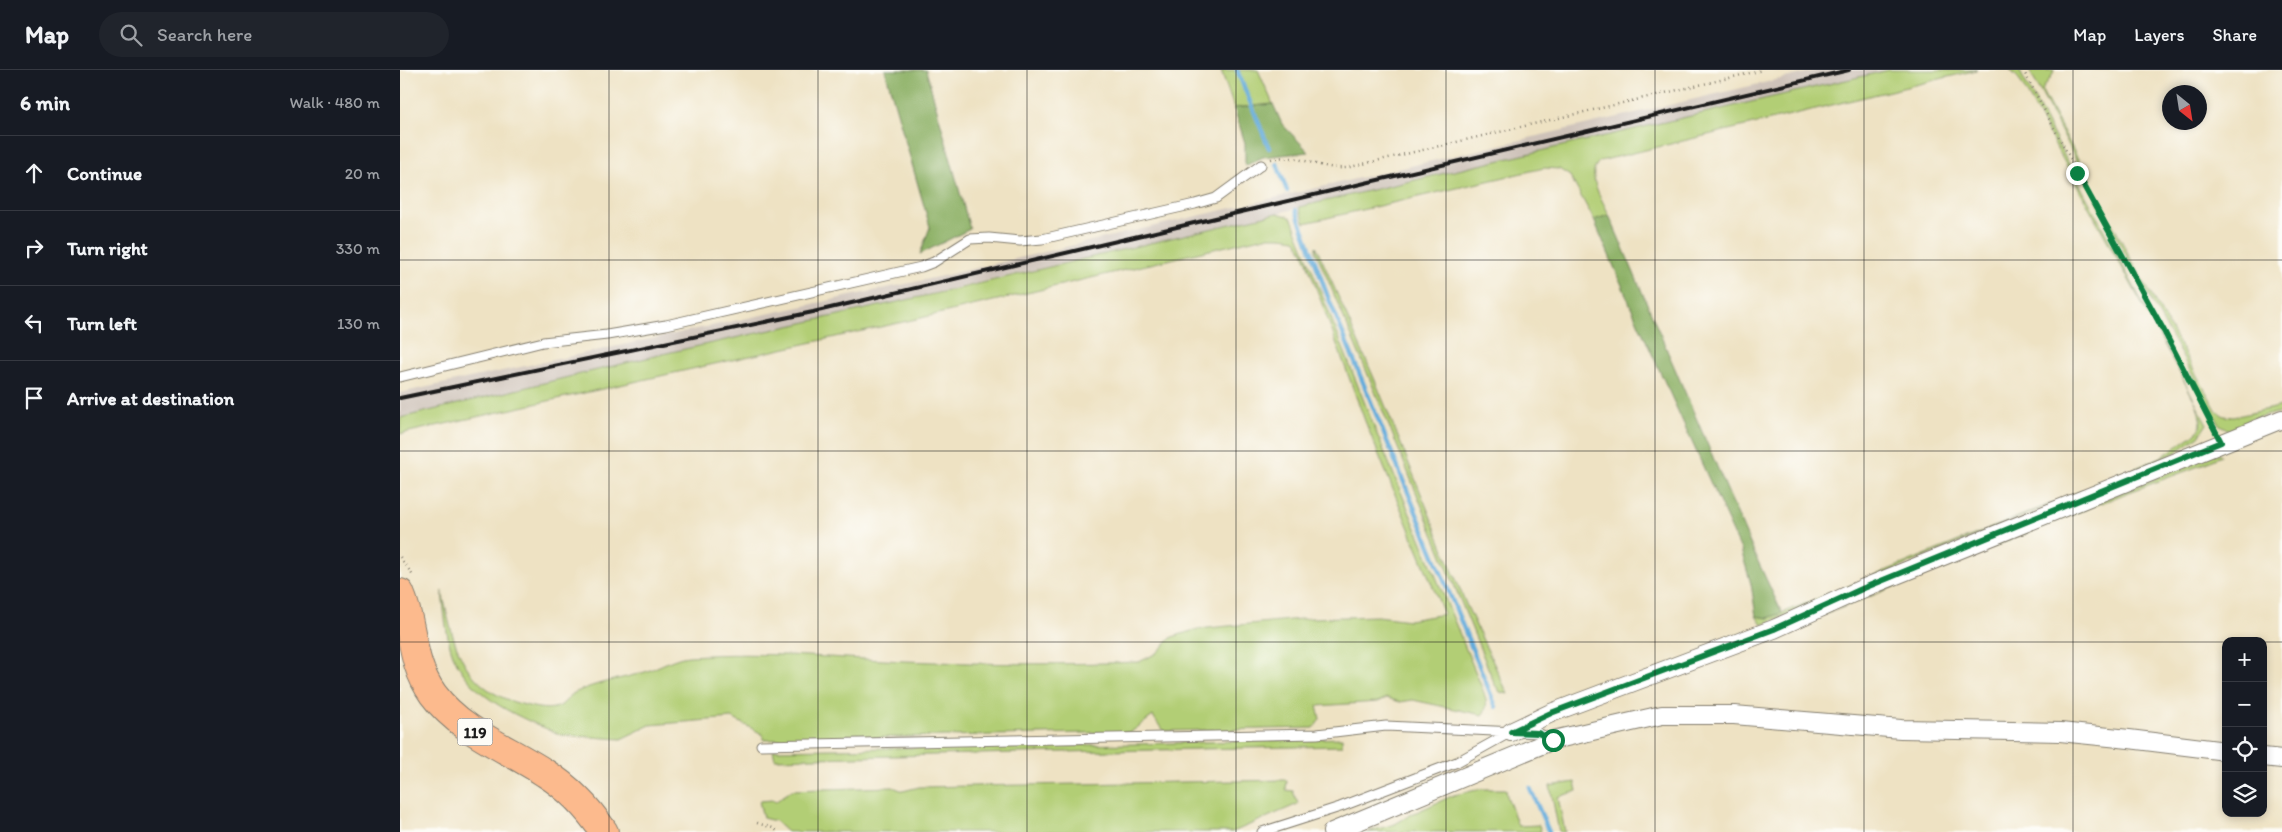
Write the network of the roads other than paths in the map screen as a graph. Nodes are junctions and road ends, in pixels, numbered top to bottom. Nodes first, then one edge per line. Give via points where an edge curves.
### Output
1 (1261, 165) road end
2 (400, 378) edge
3 (2282, 419) edge
4 (408, 586) edge
5 (1511, 732) junction
6 (1553, 740) junction
7 (761, 745) dead end
8 (2222, 751) edge
9 (2267, 757) edge
10 (2282, 759) edge
11 (604, 832) edge
12 (1262, 832) edge
13 (1332, 832) edge

1 - 2 lane via 1216,198 1195,204 1042,239 970,239 921,268 666,325 543,342
3 - 5 street via 1864,588 1774,629 1551,713
4 - 11 main road, 119 via 418,664 441,703 471,730 565,787
5 - 6 lane via 1538,733
5 - 7 lane via 1386,726 1317,734
5 - 12 lane via 1457,762 1340,807
6 - 8 street via 1662,715 1734,715 1901,729 2060,732
6 - 13 street
9 - 10 street

